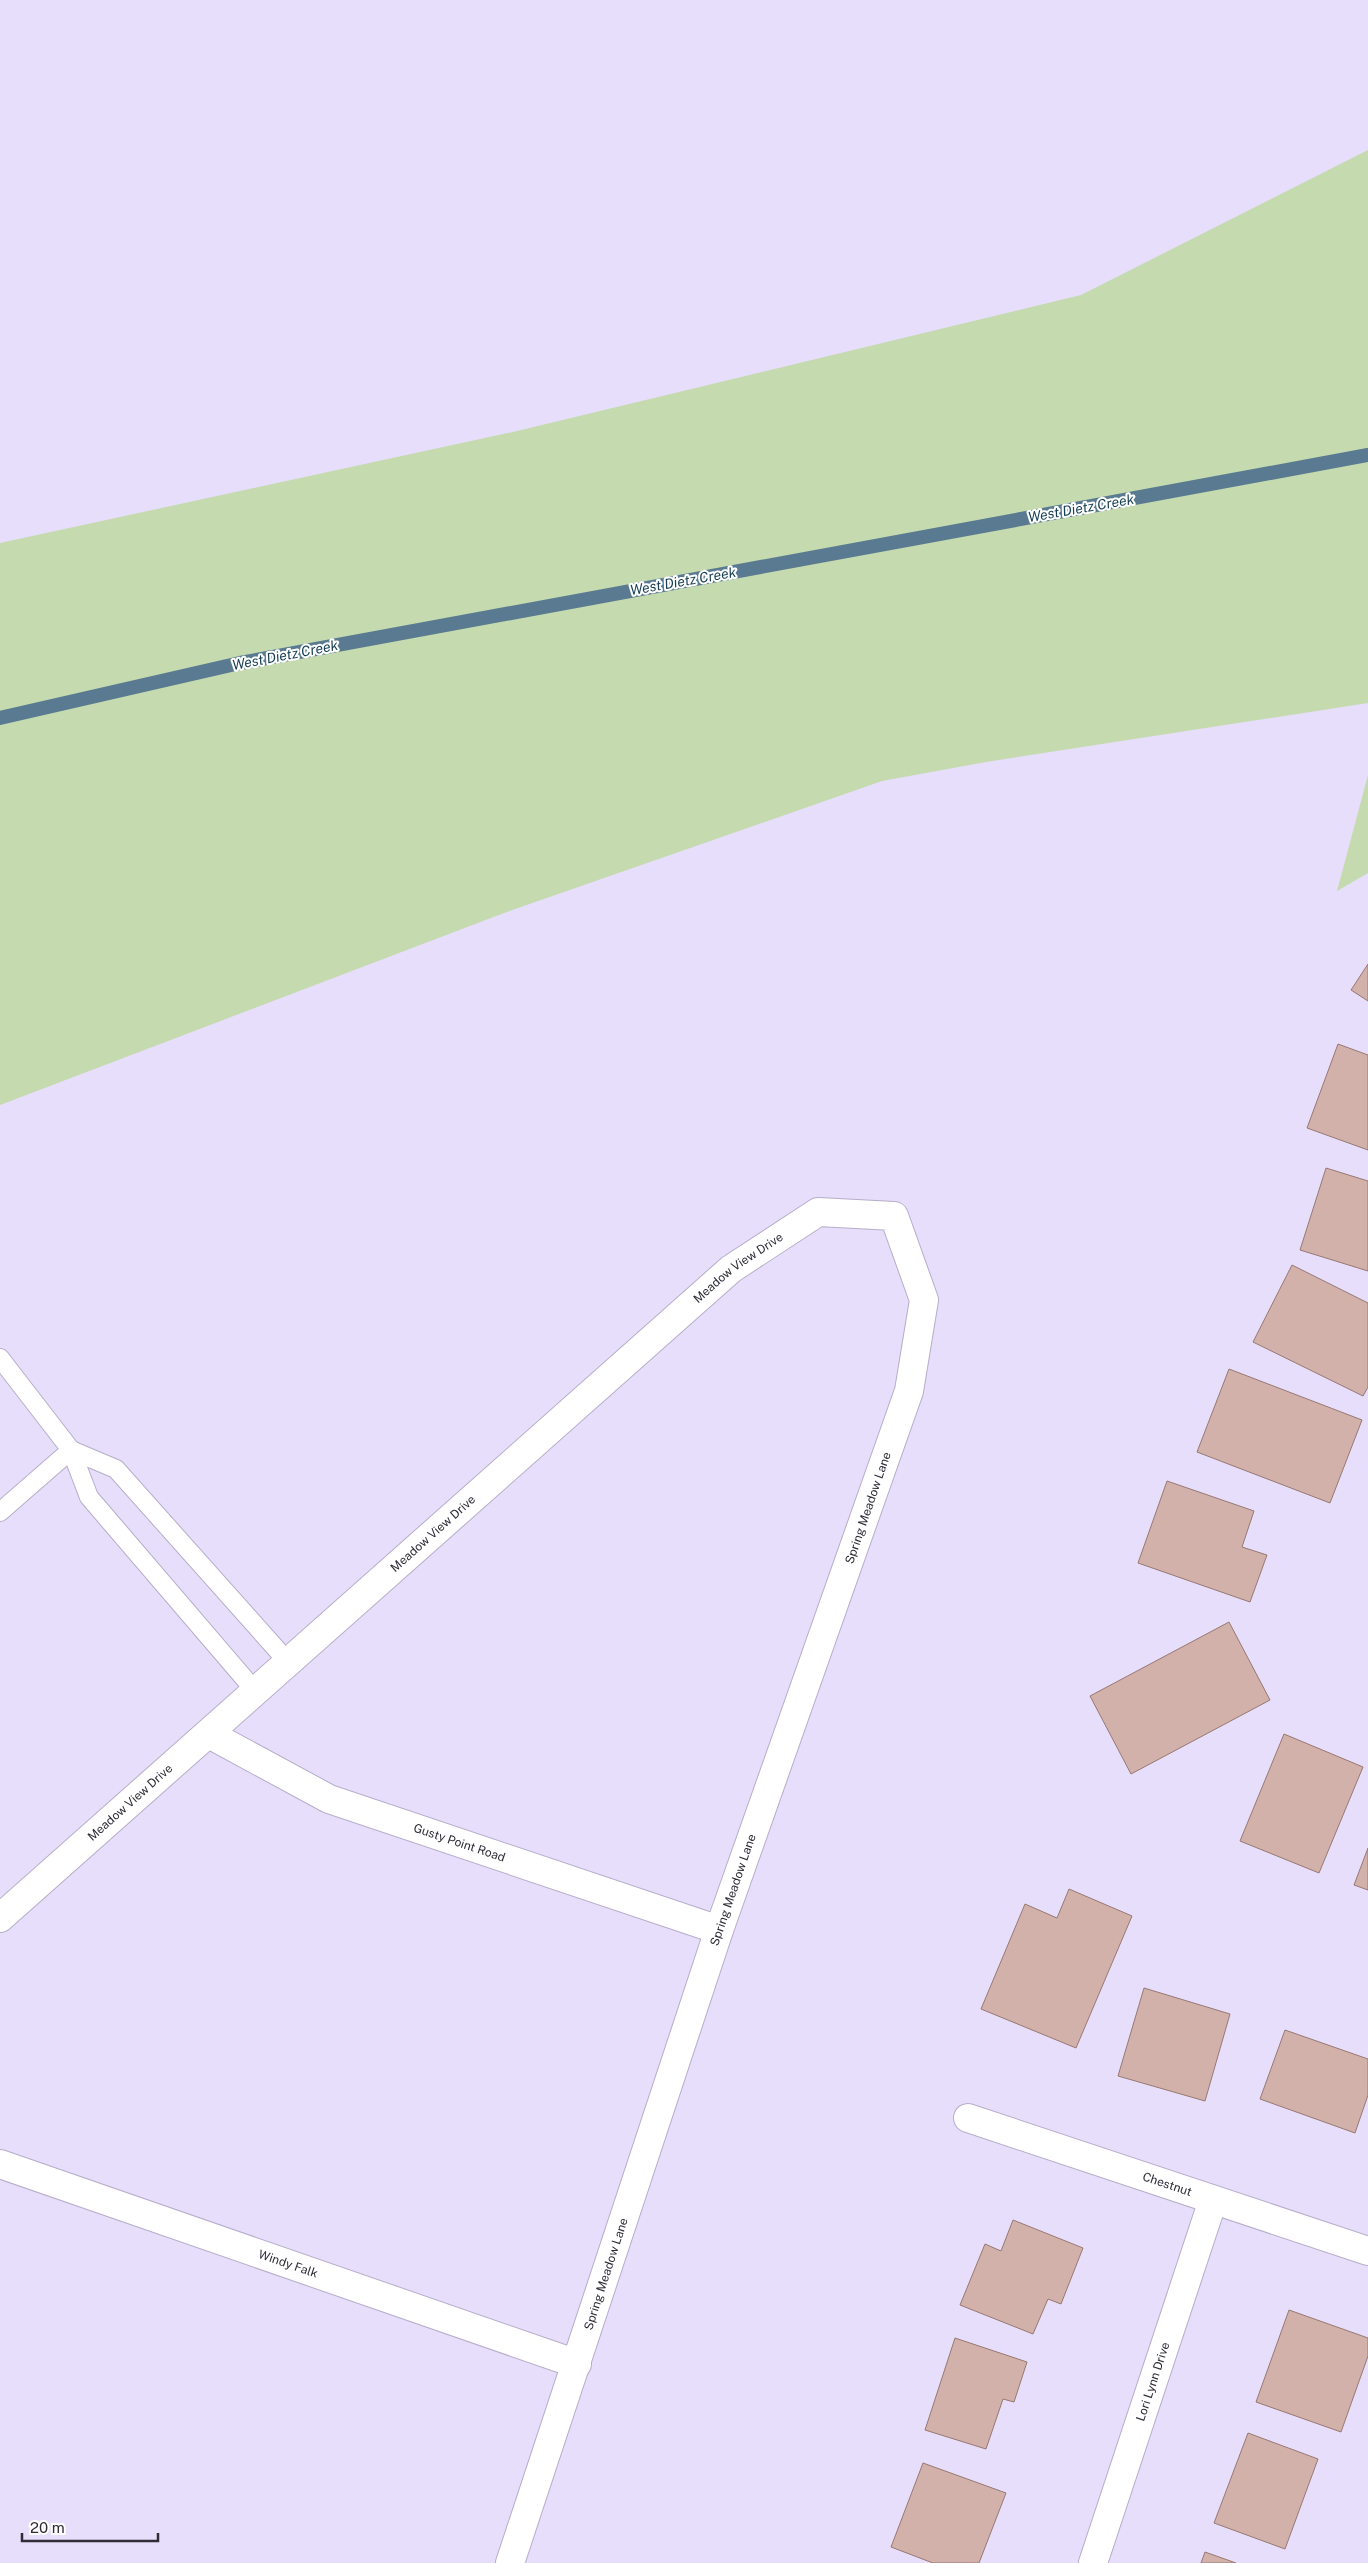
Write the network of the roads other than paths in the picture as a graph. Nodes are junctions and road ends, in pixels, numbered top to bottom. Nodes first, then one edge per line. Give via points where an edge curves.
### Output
1 (894, 1216) joint
2 (0, 1358) edge
3 (71, 1450) junction
4 (0, 1512) edge
5 (288, 1662) junction
6 (256, 1692) junction
7 (209, 1734) junction
8 (0, 1918) edge
9 (719, 1930) junction
10 (968, 2118) dead end
11 (0, 2164) edge
12 (1213, 2200) junction
13 (1368, 2251) edge
14 (577, 2364) junction
15 (510, 2563) edge
16 (1093, 2563) edge

1 - 5 street, Meadow View Drive via 818,1212 731,1269
1 - 9 street, Spring Meadow Lane via 924,1300 909,1391
2 - 3 lane
3 - 4 lane
3 - 5 lane via 116,1468
3 - 6 lane via 89,1498
5 - 6 street, Meadow View Drive
6 - 7 street, Meadow View Drive
7 - 8 street, Meadow View Drive
7 - 9 street, Gusty Point Road via 329,1799
9 - 14 street, Spring Meadow Lane
10 - 12 street, Chestnut
11 - 14 street, Windy Falk
12 - 13 street, Chestnut
12 - 16 street, Lori Lynn Drive
14 - 15 street, Spring Meadow Lane

